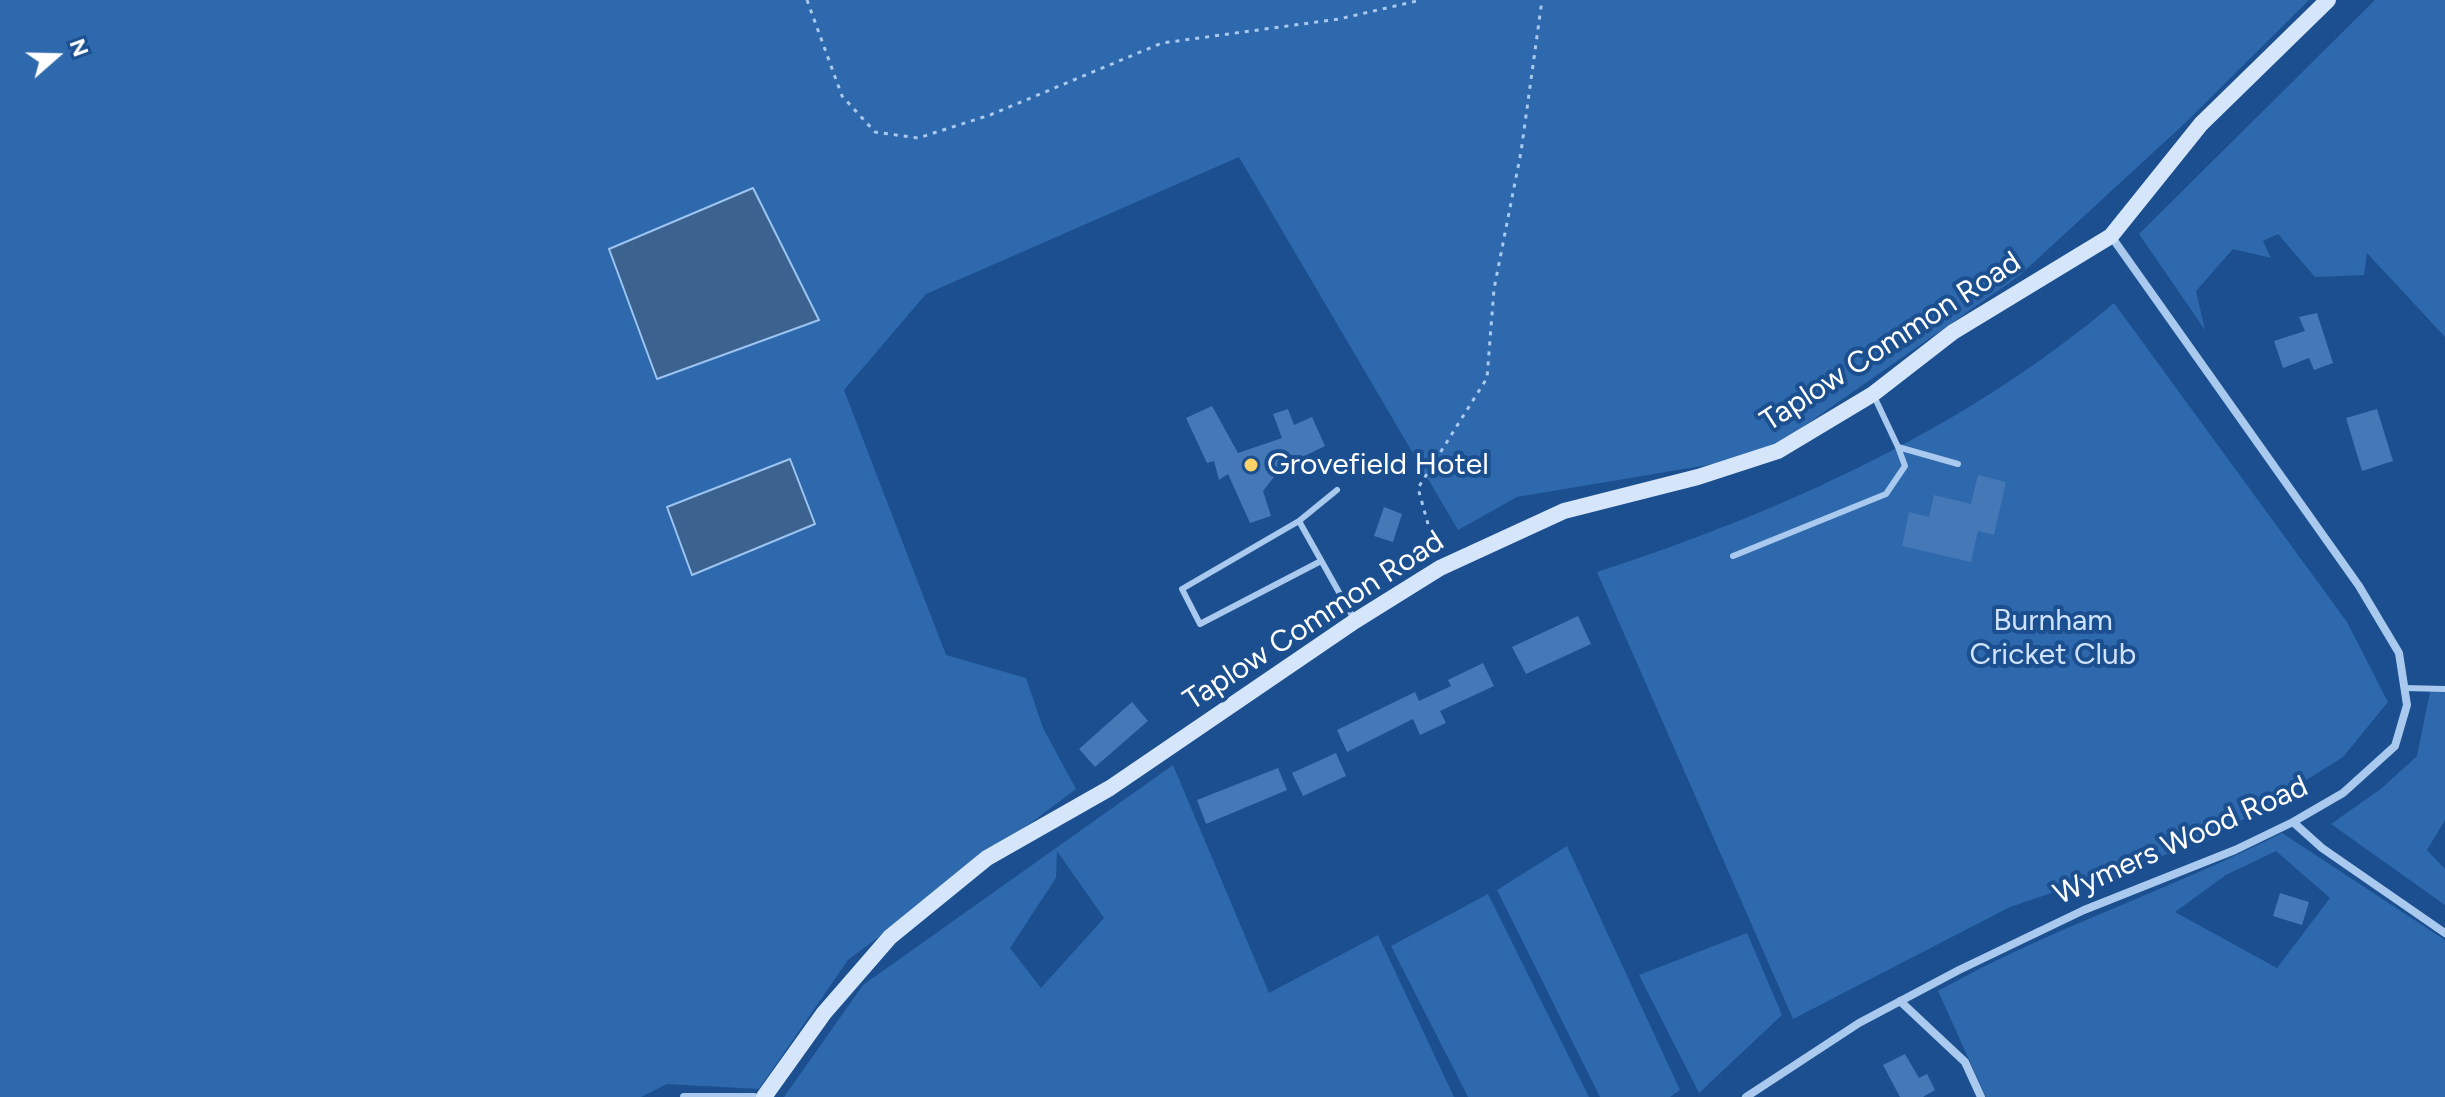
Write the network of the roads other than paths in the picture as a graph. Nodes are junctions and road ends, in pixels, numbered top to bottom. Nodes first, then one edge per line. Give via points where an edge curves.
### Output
1 (2328, 0) edge
2 (2111, 236) junction
3 (1873, 394) junction
4 (1898, 447) junction
5 (1958, 464) dead end
6 (1337, 490) dead end
7 (1299, 521) junction
8 (1733, 556) dead end
9 (1321, 561) junction
10 (1355, 621) junction
11 (2404, 688) junction
12 (2445, 689) edge
13 (2293, 822) junction
14 (2445, 933) edge
15 (1900, 1001) junction
16 (684, 1097) edge
17 (754, 1097) edge
18 (764, 1097) edge
19 (1746, 1097) edge
20 (1981, 1097) edge

1 - 2 street, Taplow Common Road via 2201,124
2 - 3 street, Taplow Common Road via 1953,332
2 - 11 street, Wymers Wood Road via 2359,586 2399,653
3 - 4 lane
3 - 10 street, Taplow Common Road via 1778,451 1564,511 1440,568
4 - 5 lane
4 - 8 lane via 1905,466 1886,494
6 - 7 lane
7 - 9 lane
7 - 9 lane via 1182,589 1200,624
9 - 10 lane
10 - 18 street, Taplow Common Road via 1110,788 987,858 890,937 824,1013
11 - 12 lane
11 - 13 street, Wymers Wood Road via 2407,705 2395,746 2343,793
13 - 14 street
13 - 15 street, Wymers Wood Road via 2084,910
15 - 19 street, Wymers Wood Road
15 - 20 street via 1965,1062
16 - 17 street

